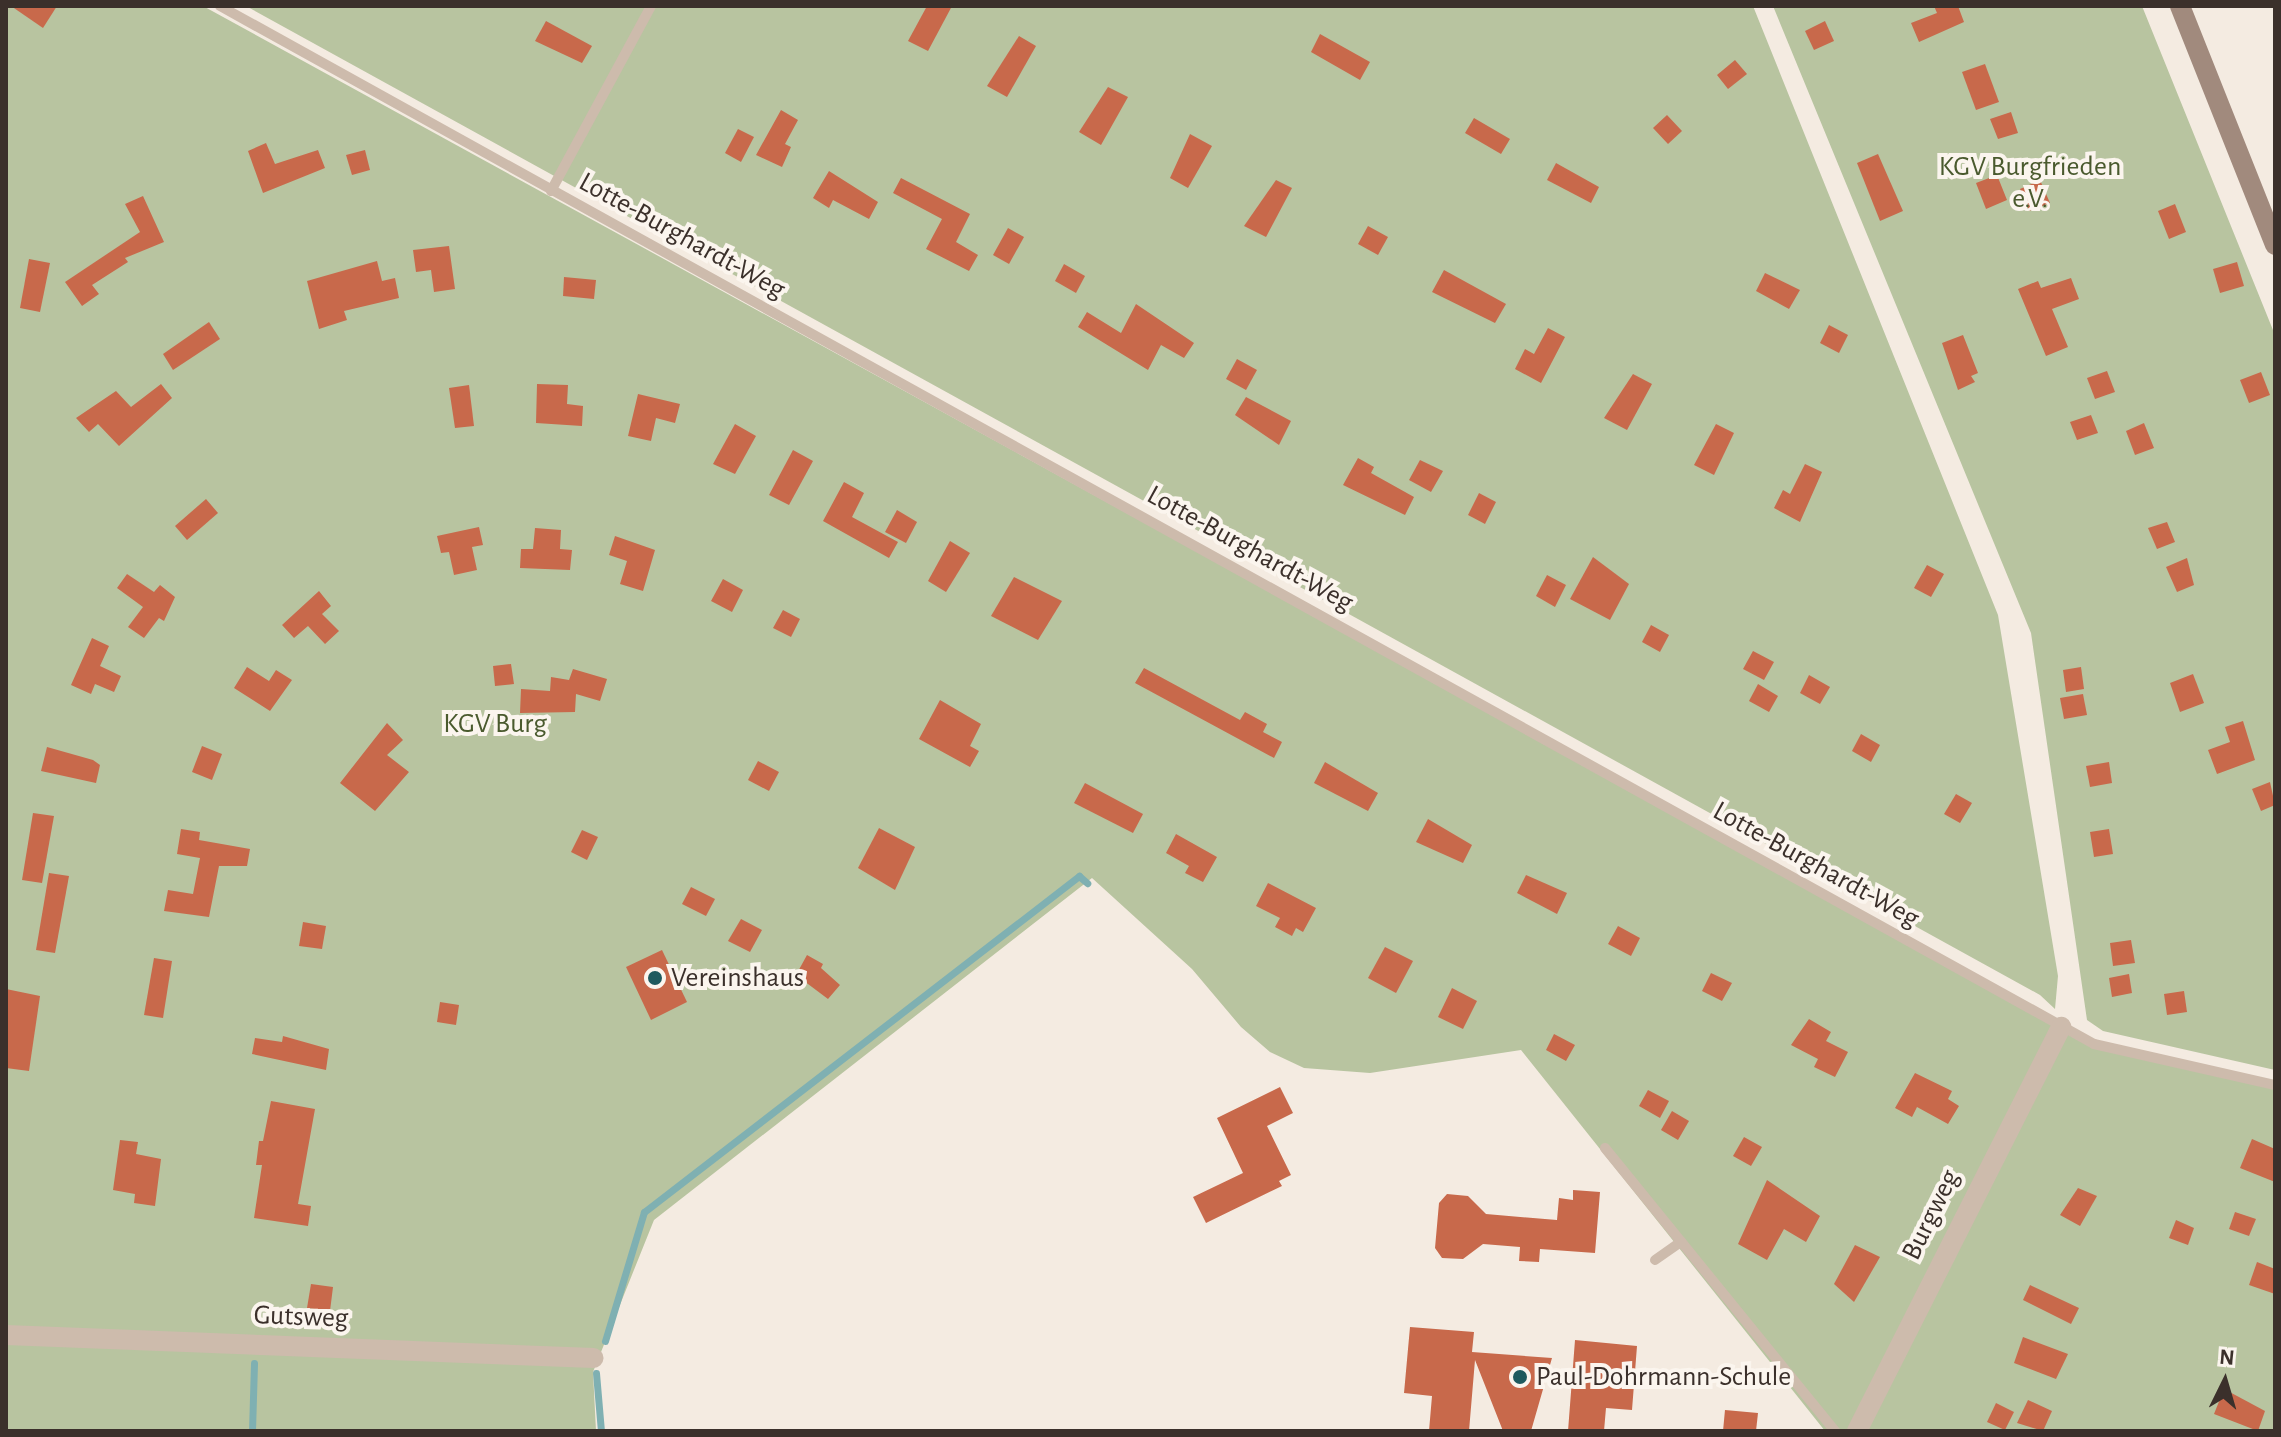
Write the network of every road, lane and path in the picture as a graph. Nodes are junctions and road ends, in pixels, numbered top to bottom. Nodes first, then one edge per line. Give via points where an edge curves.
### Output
1 (220, 6) edge
2 (651, 6) edge
3 (2180, 6) edge
4 (551, 191) junction
5 (2275, 245) edge
6 (2061, 1027) junction
7 (2275, 1085) edge
8 (1605, 1148) dead end
9 (1681, 1242) junction
10 (1655, 1260) dead end
11 (6, 1335) edge
12 (594, 1358) dead end
13 (1835, 1431) edge
14 (1857, 1431) edge

1 - 4 lane, Lotte-Burghardt-Weg
2 - 4 lane
3 - 5 street
4 - 6 lane, Lotte-Burghardt-Weg
6 - 7 lane, Lotte-Burghardt-Weg via 2094,1044
6 - 14 street, Burgweg
8 - 9 lane
9 - 10 lane
9 - 13 lane
11 - 12 street, Gutsweg

